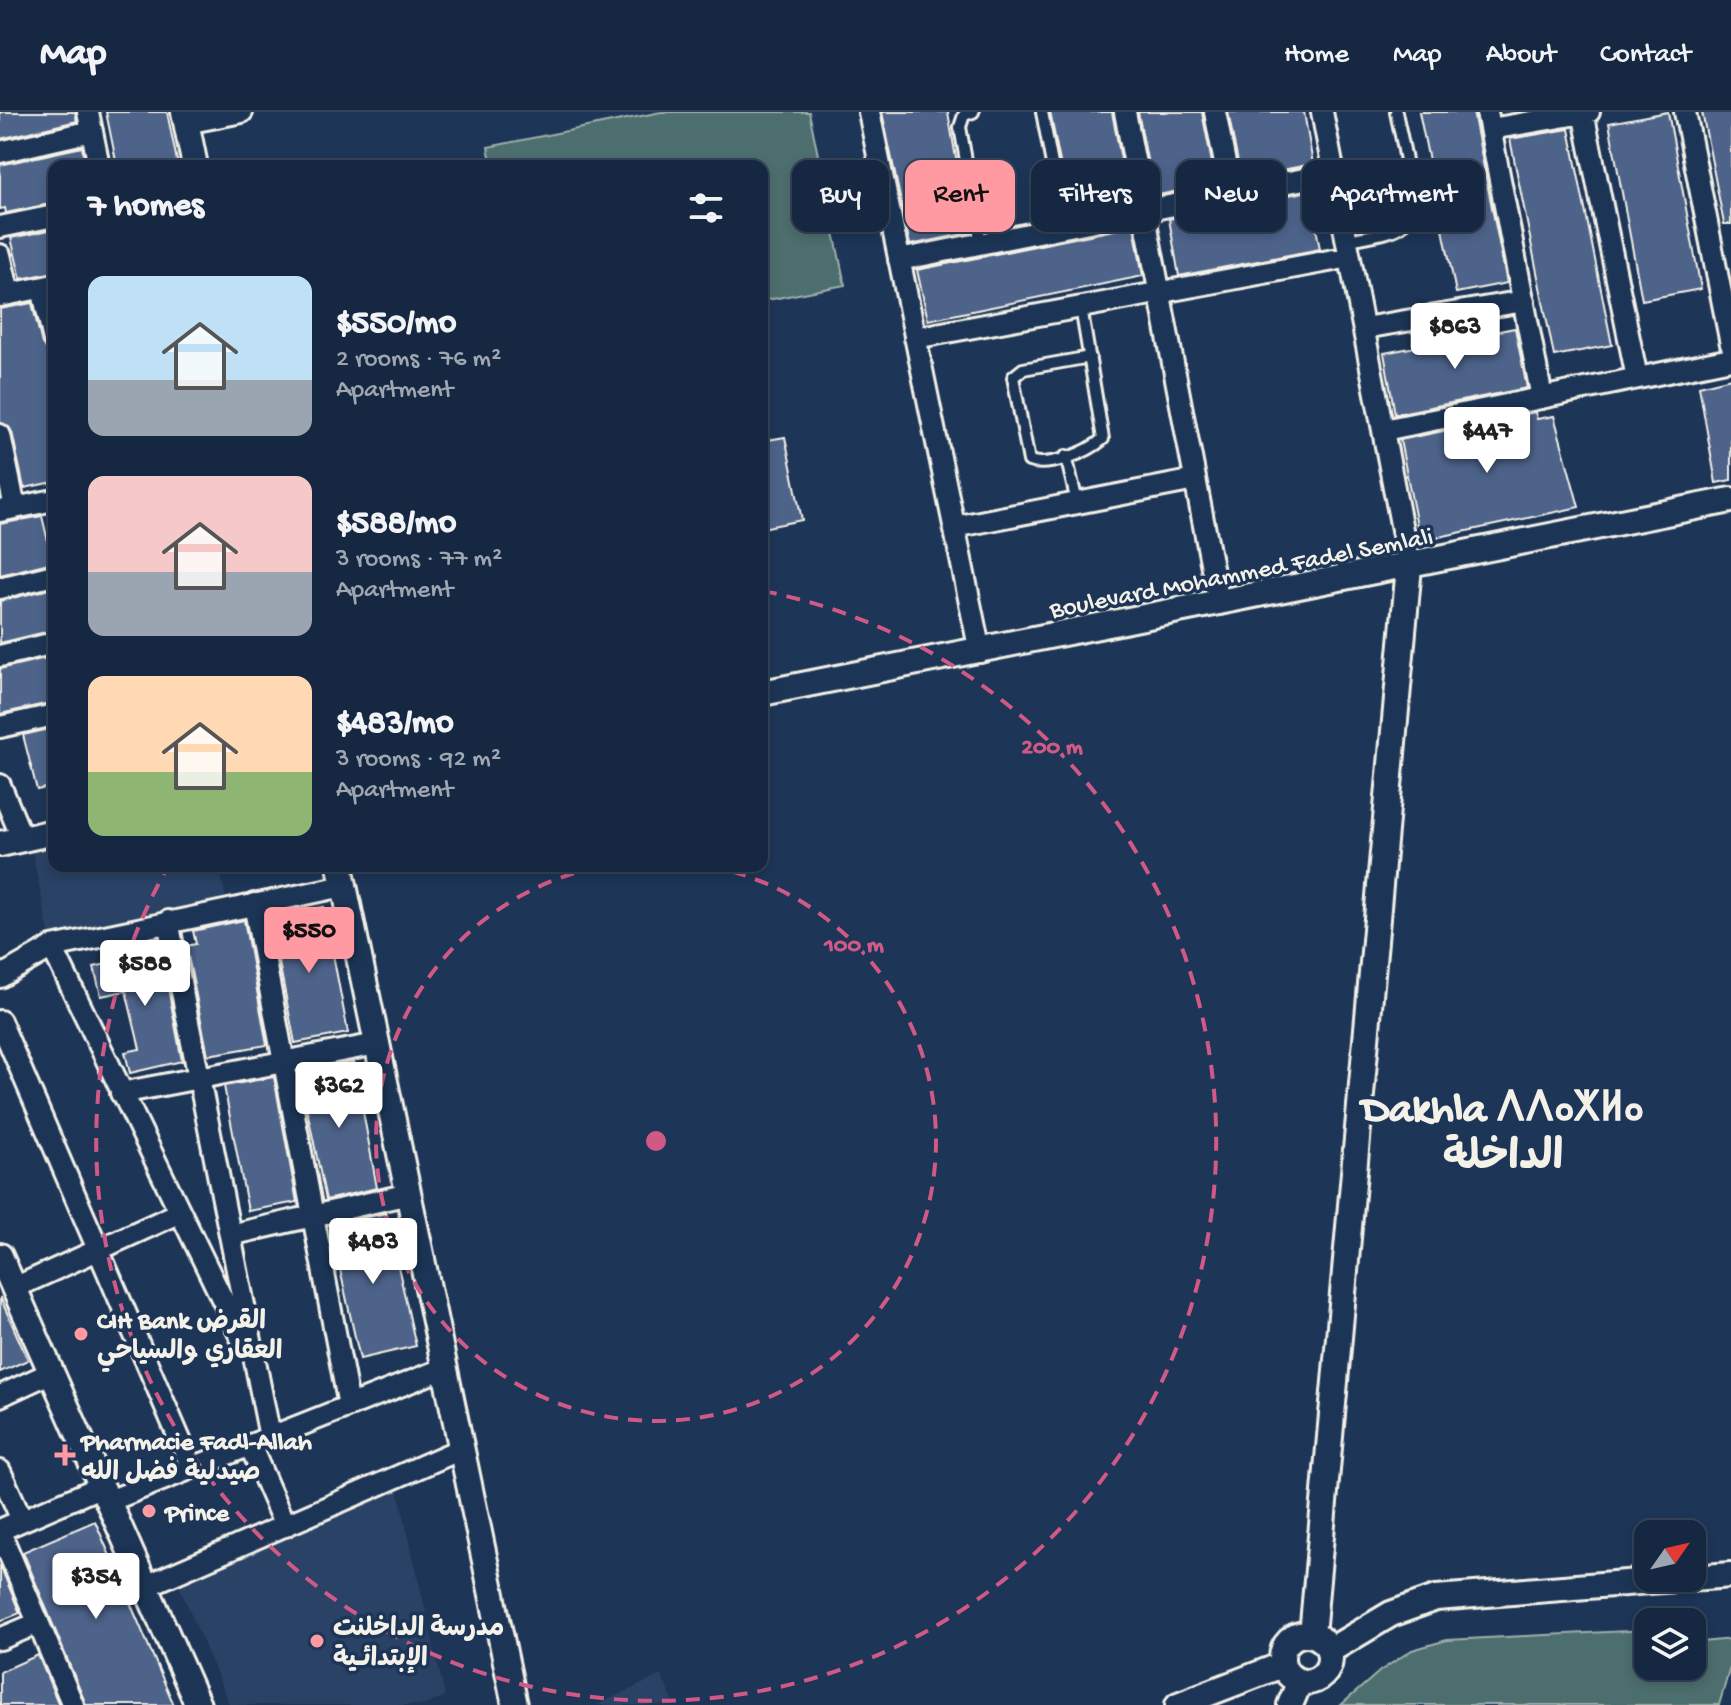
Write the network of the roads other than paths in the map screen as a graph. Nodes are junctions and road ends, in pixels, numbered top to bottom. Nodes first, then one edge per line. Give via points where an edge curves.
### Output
1 (242, 112) edge
2 (869, 112) edge
3 (973, 112) edge
4 (1042, 112) edge
5 (1125, 112) edge
6 (1215, 112) edge
7 (1322, 112) edge
8 (1396, 112) edge
9 (1585, 112) edge
10 (1685, 112) edge
11 (185, 118) edge
12 (1489, 120) edge
13 (90, 121) edge
14 (0, 152) edge
15 (98, 160) edge
16 (194, 160) edge
17 (1051, 160) edge
18 (1134, 160) edge
19 (1224, 160) edge
20 (1331, 160) edge
21 (48, 217) edge
22 (0, 227) edge
23 (1040, 232) edge
24 (1148, 232) edge
25 (1346, 232) edge
26 (981, 244) junction
27 (1349, 249) junction
28 (0, 255) edge
29 (899, 260) junction
30 (48, 286) edge
31 (1159, 292) junction
32 (4, 295) edge
33 (1524, 301) junction
34 (1081, 307) junction
35 (1364, 328) junction
36 (915, 338) junction
37 (1731, 344) edge
38 (1090, 357) junction
39 (1731, 359) edge
40 (1637, 378) junction
41 (1542, 398) junction
42 (1384, 430) junction
43 (0, 435) edge
44 (1066, 456) junction
45 (1195, 480) junction
46 (1731, 500) edge
47 (1077, 502) junction
48 (48, 504) edge
49 (7, 510) edge
50 (954, 527) junction
51 (1409, 566) junction
52 (48, 576) edge
53 (0, 588) edge
54 (1219, 604) junction
55 (48, 644) edge
56 (980, 652) junction
57 (0, 656) edge
58 (768, 692) edge
59 (48, 716) edge
60 (0, 727) edge
61 (0, 785) edge
62 (48, 833) edge
63 (11, 841) edge
64 (342, 876) edge
65 (254, 904) junction
66 (168, 921) junction
67 (52, 947) junction
68 (0, 977) edge
69 (0, 1021) edge
70 (377, 1044) junction
71 (283, 1063) junction
72 (200, 1077) junction
73 (121, 1093) junction
74 (409, 1194) junction
75 (179, 1213) junction
76 (313, 1216) junction
77 (230, 1235) junction
78 (98, 1249) junction
79 (0, 1256) edge
80 (14, 1288) junction
81 (445, 1368) junction
82 (257, 1371) junction
83 (52, 1372) junction
84 (0, 1396) edge
85 (349, 1406) junction
86 (270, 1437) junction
87 (250, 1445) junction
88 (461, 1449) junction
89 (192, 1468) junction
90 (0, 1471) edge
91 (105, 1494) junction
92 (22, 1520) junction
93 (285, 1526) junction
94 (0, 1531) edge
95 (1731, 1575) edge
96 (1706, 1577) edge
97 (1634, 1582) edge
98 (146, 1586) junction
99 (38, 1623) junction
100 (0, 1639) edge
101 (1320, 1643) junction
102 (1291, 1673) junction
103 (73, 1705) edge
104 (198, 1705) edge
105 (515, 1705) edge
106 (1178, 1705) edge
107 (1290, 1705) edge

1 - 11 street
2 - 29 street
3 - 26 lane via 964,115 960,127
4 - 17 lane
5 - 18 street
6 - 19 street
7 - 20 street
8 - 27 lane via 1410,215 1401,226
9 - 12 street
9 - 40 street
10 - 37 street
11 - 16 street
12 - 33 street
13 - 14 street
13 - 15 street
21 - 22 street
23 - 26 street
24 - 31 street
25 - 27 street
26 - 29 street
27 - 31 street
27 - 35 street
28 - 32 street
29 - 36 street
30 - 32 street
31 - 34 street
31 - 45 street
33 - 35 street
33 - 41 street
34 - 36 street
34 - 38 lane
35 - 42 street
36 - 50 street
38 - 44 lane via 1103,439
38 - 44 lane via 1023,369 1013,377 1029,461 1039,465
39 - 40 street
40 - 41 street
41 - 42 street
42 - 51 street
43 - 49 street
44 - 47 lane
45 - 47 street
45 - 54 street
46 - 51 street, Boulevard Mohammed Fadel Semlali
47 - 50 street
48 - 49 street
50 - 56 street
51 - 54 street, Boulevard Mohammed Fadel Semlali
51 - 101 street
52 - 53 street
54 - 56 street, Boulevard Mohammed Fadel Semlali
55 - 57 street
56 - 58 street, Boulevard Mohammed Fadel Semlali
59 - 60 street
61 - 63 street
62 - 63 street
64 - 65 street
64 - 70 street
65 - 66 street
65 - 71 street
66 - 67 street
66 - 72 street
67 - 68 street
67 - 73 street
69 - 78 street
70 - 71 street
70 - 74 street
71 - 72 street
71 - 76 street
72 - 73 street
72 - 77 street
73 - 75 street
74 - 76 street
74 - 81 street
75 - 78 street
75 - 82 street
76 - 77 street
76 - 85 street
77 - 82 street
78 - 80 street
78 - 89 street
79 - 80 street
80 - 83 street
81 - 85 street
81 - 88 street
82 - 86 street
83 - 84 street
83 - 91 street
85 - 86 street
86 - 87 street
87 - 89 street
87 - 93 street
88 - 93 street
88 - 105 street
89 - 91 street
90 - 92 street
91 - 92 street
91 - 98 street
92 - 94 street
93 - 98 street
94 - 99 street
95 - 96 street
97 - 101 street via 1436,1598
98 - 104 street
99 - 100 street
99 - 103 street
101 - 102 street via 1288,1641
101 - 102 street via 1328,1668 1323,1675 1308,1682
102 - 106 street
102 - 107 street

